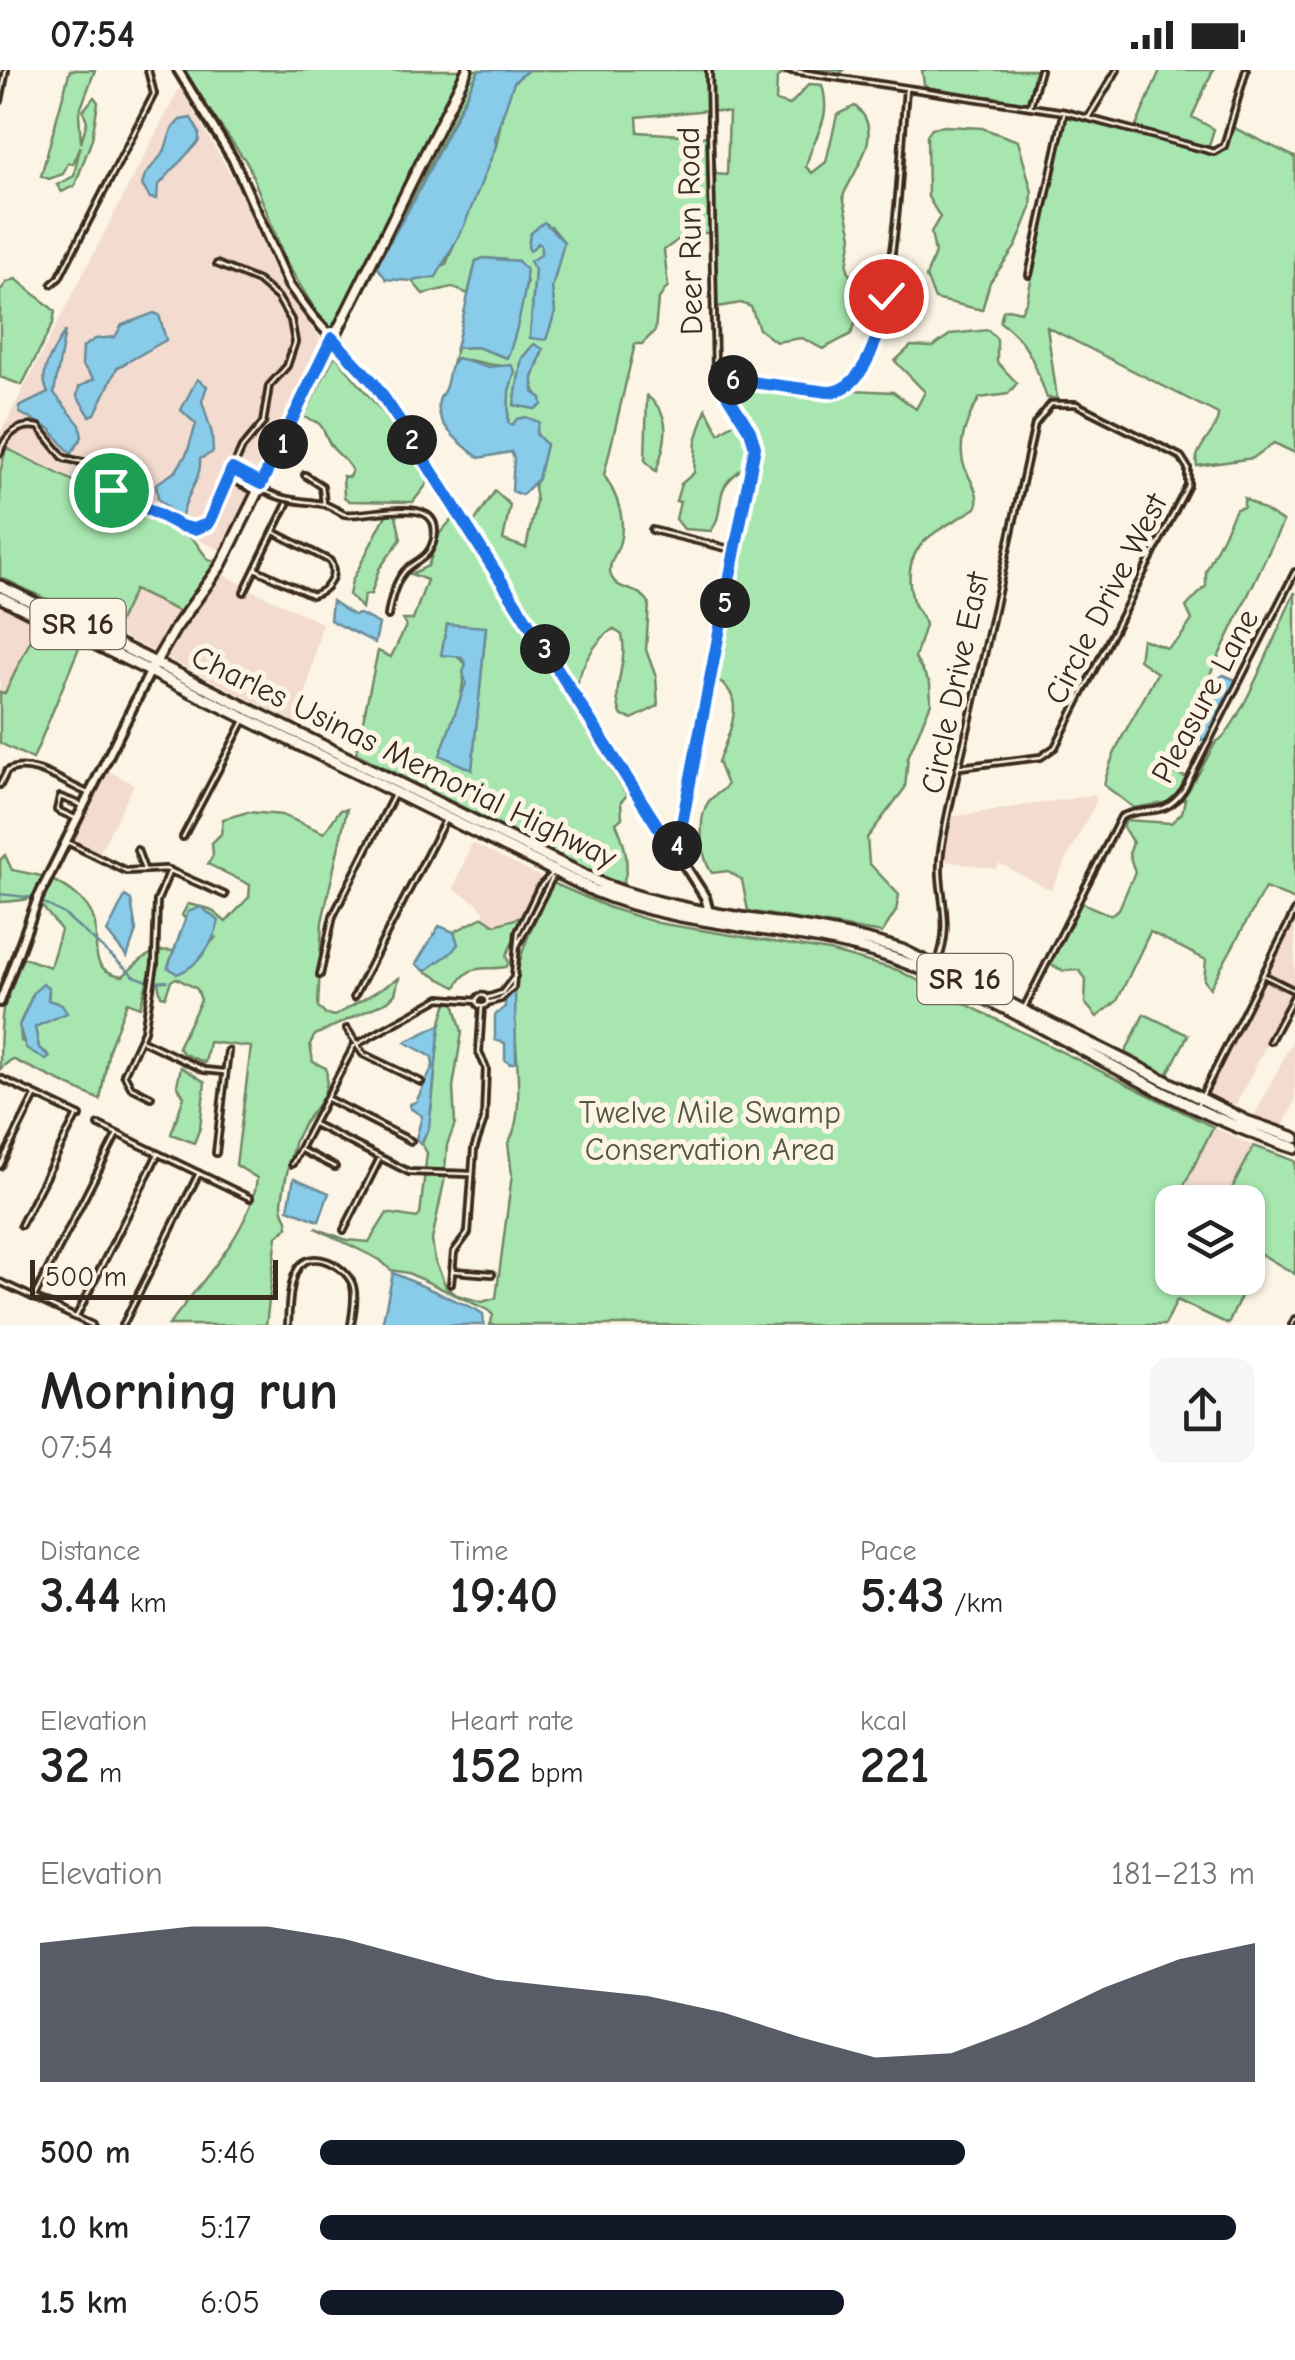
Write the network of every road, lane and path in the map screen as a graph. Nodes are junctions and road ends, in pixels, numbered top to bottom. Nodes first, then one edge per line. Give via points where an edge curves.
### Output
1 (6, 70) edge
2 (148, 70) edge
3 (178, 70) edge
4 (467, 70) edge
5 (709, 70) edge
6 (787, 70) edge
7 (1040, 70) edge
8 (1117, 70) edge
9 (1246, 70) edge
10 (906, 89) junction
11 (0, 100) edge
12 (1029, 107) junction
13 (1065, 112) junction
14 (1088, 120) junction
15 (217, 264) dead end
16 (1029, 275) dead end
17 (52, 284) dead end
18 (332, 338) junction
19 (719, 382) junction
20 (1049, 405) joint
21 (0, 452) edge
22 (232, 469) junction
23 (305, 475) dead end
24 (228, 477) junction
25 (259, 488) junction
26 (288, 502) junction
27 (324, 504) junction
28 (652, 530) dead end
29 (274, 532) junction
30 (736, 551) junction
31 (256, 569) junction
32 (1295, 572) edge
33 (0, 586) edge
34 (244, 592) dead end
35 (0, 597) edge
36 (388, 616) dead end
37 (44, 618) junction
38 (116, 642) junction
39 (153, 667) junction
40 (246, 718) junction
41 (960, 766) junction
42 (0, 785) edge
43 (397, 789) junction
44 (91, 794) junction
45 (85, 807) junction
46 (448, 814) junction
47 (78, 820) junction
48 (182, 837) dead end
49 (66, 842) junction
50 (137, 850) dead end
51 (674, 852) junction
52 (144, 870) junction
53 (170, 870) junction
54 (554, 872) junction
55 (604, 885) junction
56 (537, 892) junction
57 (224, 896) dead end
58 (544, 898) junction
59 (1295, 912) edge
60 (710, 918) junction
61 (516, 947) junction
62 (934, 970) junction
63 (320, 975) dead end
64 (1263, 975) junction
65 (1295, 993) edge
66 (354, 997) dead end
67 (487, 1000) junction
68 (477, 1001) junction
69 (0, 1002) edge
70 (482, 1006) junction
71 (1020, 1012) junction
72 (347, 1029) dead end
73 (140, 1040) junction
74 (1270, 1041) dead end
75 (355, 1045) junction
76 (228, 1052) dead end
77 (225, 1073) junction
78 (0, 1078) edge
79 (421, 1082) dead end
80 (36, 1095) junction
81 (151, 1097) dead end
82 (326, 1098) junction
83 (1199, 1103) junction
84 (313, 1124) junction
85 (100, 1126) dead end
86 (117, 1134) junction
87 (1295, 1138) edge
88 (412, 1141) dead end
89 (1295, 1148) edge
90 (300, 1149) junction
91 (216, 1153) dead end
92 (158, 1154) junction
93 (380, 1158) junction
94 (292, 1164) dead end
95 (0, 1166) edge
96 (335, 1166) dead end
97 (199, 1174) junction
98 (472, 1174) junction
99 (250, 1198) dead end
100 (21, 1225) dead end
101 (344, 1230) dead end
102 (452, 1271) junction
103 (492, 1274) dead end
104 (0, 1282) edge
105 (451, 1284) dead end
106 (34, 1297) junction
107 (76, 1317) junction
108 (1295, 1319) edge
109 (92, 1325) edge
110 (122, 1325) edge
111 (288, 1325) edge
112 (351, 1325) edge
113 (1292, 1325) edge

1 - 11 street
2 - 17 street via 154,94
3 - 18 main road via 234,161 289,286
4 - 18 main road
5 - 19 street, Deer Run Road
6 - 10 street
7 - 12 street
8 - 14 street
9 - 14 street via 1217,152
10 - 12 street
10 - 19 street via 884,309 854,380 831,393
12 - 13 street
13 - 14 street
13 - 16 street
15 - 22 street via 275,294 295,336 290,360 269,386 263,423
18 - 25 main road
18 - 51 main road via 401,423
19 - 30 street, Deer Run Road via 755,447
20 - 41 street, Circle Drive East via 1035,424
20 - 41 street, Circle Drive West via 1076,404 1178,456 1188,468 1187,486 1055,747 1041,756
21 - 24 street via 18,429 39,427 64,458 96,465 116,495 189,528 202,528 214,517
22 - 24 street
22 - 25 street
23 - 27 street via 322,486
24 - 25 street
25 - 26 street
25 - 39 main road via 211,582
26 - 27 street
26 - 29 street
27 - 36 street via 349,514 408,508 430,523 427,556 401,578
28 - 30 street
29 - 31 street
29 - 31 street via 330,560 330,583 312,595
30 - 51 street, Deer Run Road
31 - 34 street
32 - 71 street, Pleasure Lane via 1184,790 1158,812 1120,816
33 - 38 highway, Charles Usinas Memorial Highway / SR 16
35 - 37 highway, Charles Usinas Memorial Highway / SR 16
37 - 38 highway via 53,615
37 - 39 highway, Charles Usinas Memorial Highway / SR 16
38 - 39 highway, Charles Usinas Memorial Highway / SR 16
39 - 40 highway, Charles Usinas Memorial Highway / SR 16
39 - 43 highway, Charles Usinas Memorial Highway / SR 16
39 - 44 main road
40 - 43 highway, Charles Usinas Memorial Highway / SR 16
40 - 48 street
41 - 62 street, Circle Drive East via 941,856 947,933
42 - 44 street via 17,766
43 - 46 highway, Charles Usinas Memorial Highway / SR 16
43 - 63 street via 334,916
44 - 45 main road
45 - 47 main road
45 - 47 street via 60,797 58,810
46 - 54 highway, Charles Usinas Memorial Highway / SR 16
46 - 55 highway, Charles Usinas Memorial Highway / SR 16
46 - 66 street
47 - 49 main road
49 - 52 street via 126,870
49 - 69 main road via 30,916
50 - 52 street
51 - 60 main road via 705,897
52 - 53 street
53 - 57 street
53 - 73 street via 157,901 155,964
54 - 55 highway via 560,868
54 - 56 street
54 - 58 street
54 - 60 highway, Charles Usinas Memorial Highway / SR 16 via 618,900
55 - 60 highway, Charles Usinas Memorial Highway / SR 16
56 - 58 street
56 - 61 street
58 - 61 street
59 - 64 street
60 - 62 highway, Charles Usinas Memorial Highway / SR 16 via 850,945
61 - 67 street via 516,974
62 - 71 highway, Charles Usinas Memorial Highway / SR 16
64 - 65 street
64 - 83 street
65 - 74 street
67 - 68 street via 480,995
67 - 70 street
68 - 70 street
68 - 75 street via 440,998
70 - 98 street via 479,1052 487,1073
71 - 83 highway, Charles Usinas Memorial Highway / SR 16
72 - 75 street
73 - 77 street
73 - 81 street via 125,1078
75 - 79 street
75 - 82 street
76 - 77 street
77 - 91 street
78 - 80 street
80 - 95 street
80 - 100 street via 79,1116
82 - 84 street
82 - 88 street
83 - 87 highway, Charles Usinas Memorial Highway / SR 16
83 - 89 highway, Charles Usinas Memorial Highway / SR 16
84 - 90 street
84 - 93 street
85 - 86 street
86 - 92 street
86 - 106 street
90 - 94 street
90 - 96 street
92 - 97 street
92 - 107 street
93 - 98 street via 418,1174
93 - 101 street
97 - 99 street
97 - 110 street
98 - 102 street via 468,1232 454,1252
102 - 103 street
102 - 105 street
104 - 106 street
106 - 107 street
107 - 109 street
108 - 113 street
111 - 112 street via 295,1274 313,1259 334,1264 350,1279

